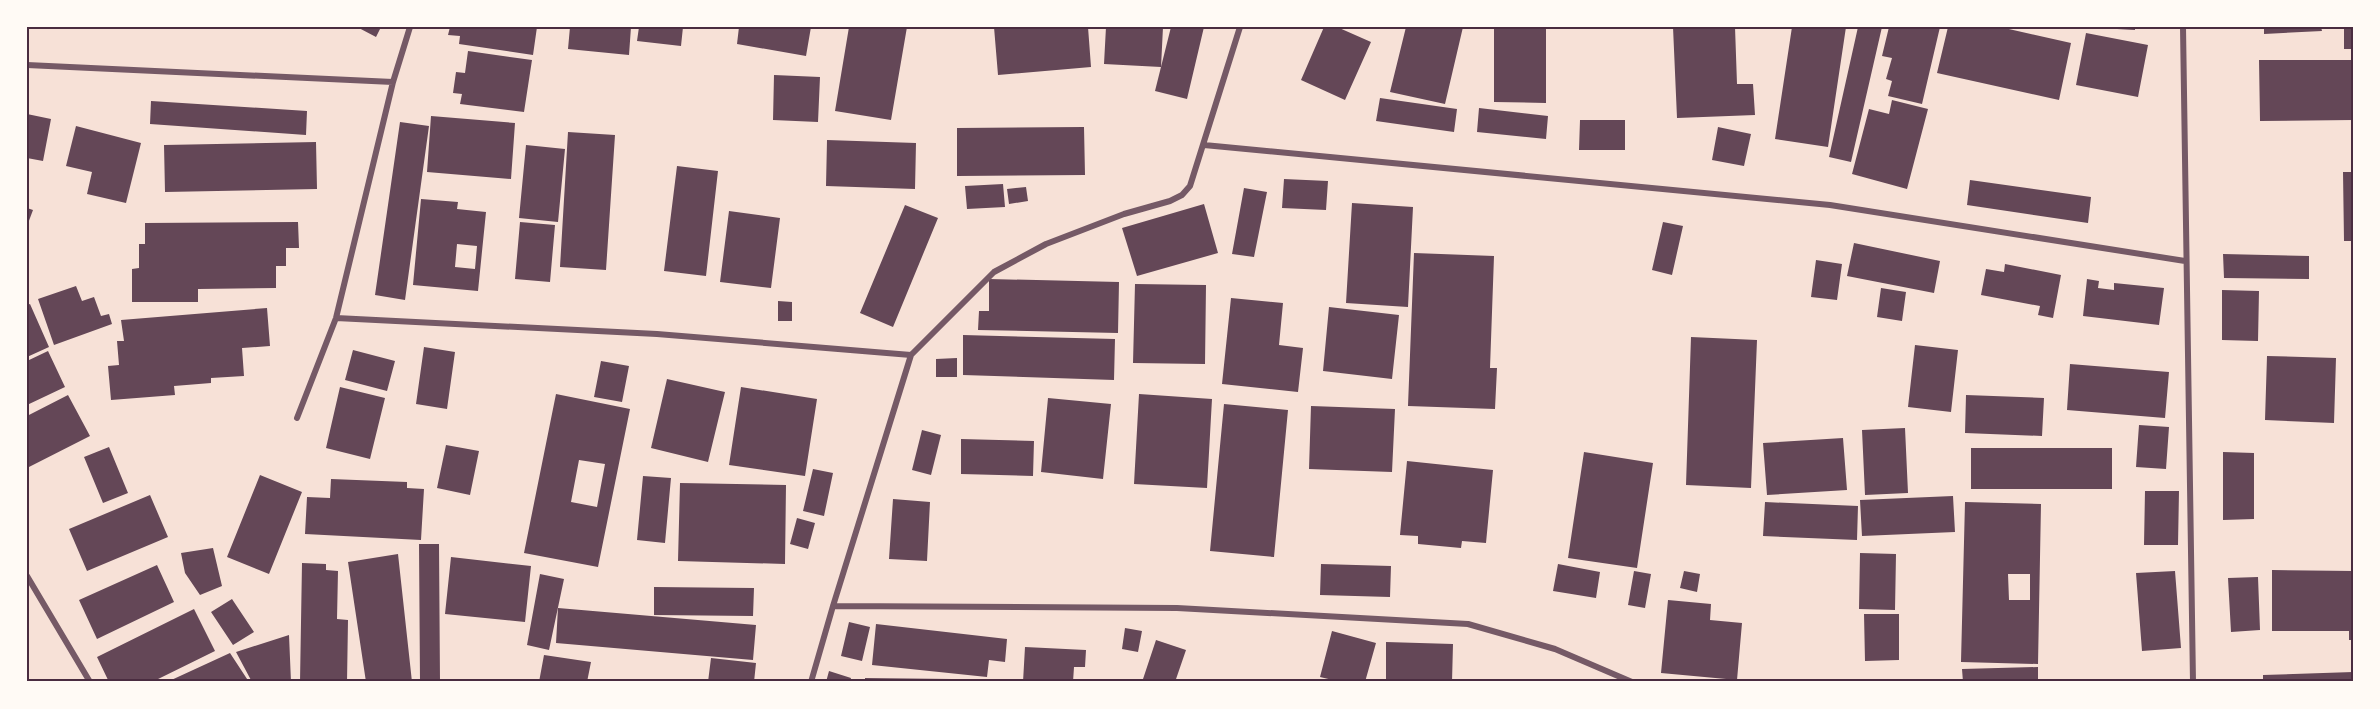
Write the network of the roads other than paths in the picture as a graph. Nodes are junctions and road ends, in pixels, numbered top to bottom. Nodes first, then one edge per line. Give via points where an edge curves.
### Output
1 (410, 27) edge
2 (1240, 27) edge
3 (2183, 27) edge
4 (27, 65) edge
5 (393, 82) junction
6 (1204, 145) junction
7 (2185, 261) junction
8 (336, 318) junction
9 (912, 355) junction
10 (297, 418) dead end
11 (27, 576) edge
12 (833, 606) junction
13 (90, 682) edge
14 (811, 682) edge
15 (1632, 682) edge
16 (2193, 682) edge

1 - 5 street
2 - 6 street
3 - 7 street
4 - 5 street
5 - 8 street
6 - 7 street via 1830,205
6 - 9 street via 1190,186 1182,195 1046,244 994,272
7 - 16 street
8 - 9 street via 657,334
8 - 10 street
9 - 12 street
11 - 13 street
12 - 14 street
12 - 15 street via 1177,608 1468,624 1555,649

